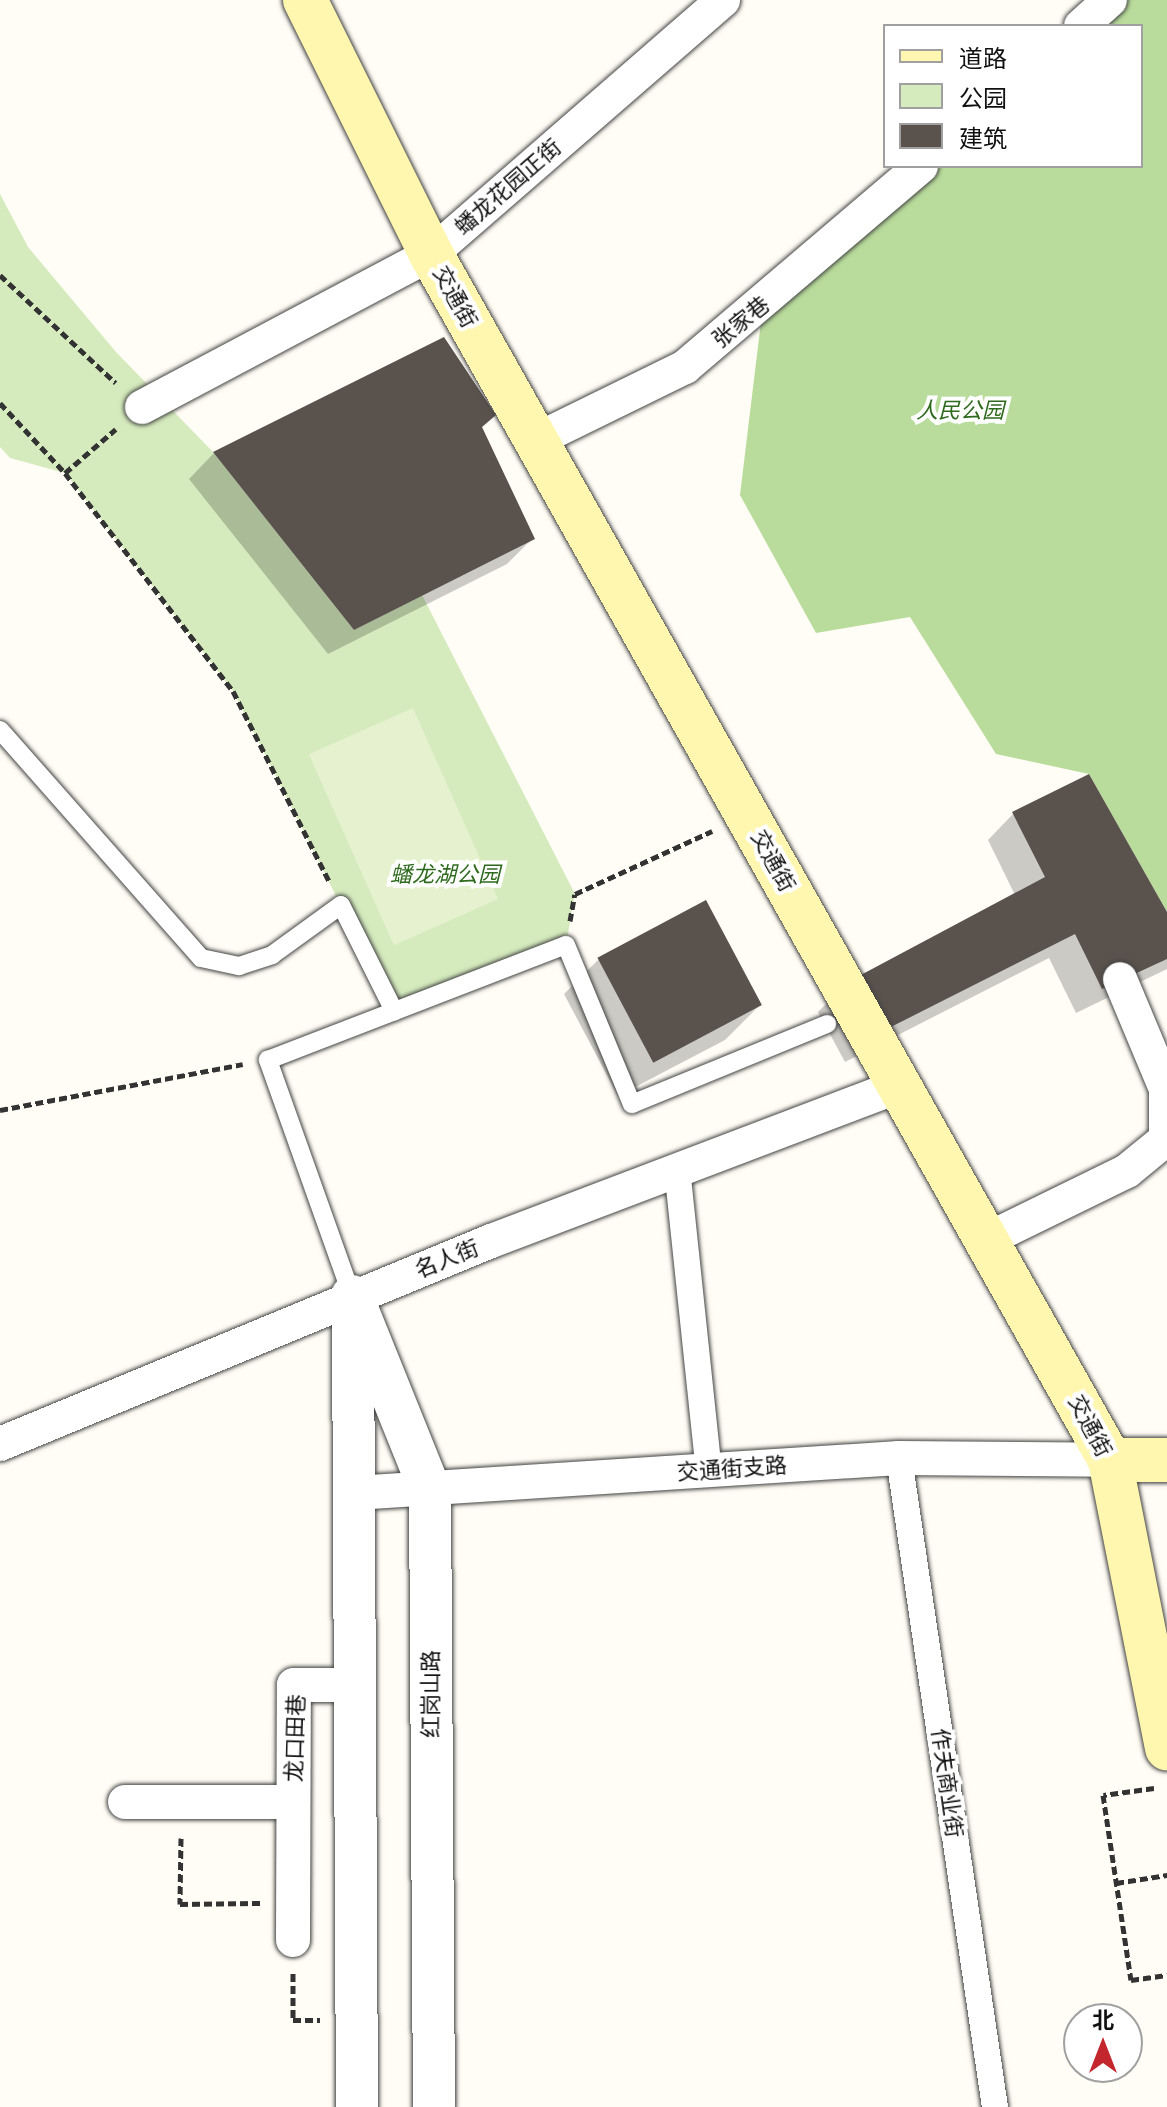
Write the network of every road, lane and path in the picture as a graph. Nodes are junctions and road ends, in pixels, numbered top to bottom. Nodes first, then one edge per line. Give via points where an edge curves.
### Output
1 (305, 0) edge
2 (723, 0) edge
3 (1110, 0) edge
4 (1083, 24) edge
5 (919, 168) edge
6 (431, 254) junction
7 (0, 275) edge
8 (0, 403) edge
9 (142, 407) junction
10 (536, 440) junction
11 (65, 473) junction
12 (0, 730) edge
13 (747, 815) junction
14 (341, 905) junction
15 (566, 945) junction
16 (1120, 979) dead end
17 (394, 1011) junction
18 (827, 1024) dead end
19 (268, 1060) junction
20 (899, 1086) junction
21 (0, 1110) edge
22 (677, 1168) junction
23 (986, 1240) junction
24 (352, 1296) junction
25 (0, 1444) edge
26 (899, 1458) junction
27 (1110, 1460) junction
28 (1167, 1460) edge
29 (709, 1471) junction
30 (430, 1490) junction
31 (355, 1493) junction
32 (356, 1685) junction
33 (1167, 1748) edge
34 (1167, 1786) edge
35 (125, 1802) dead end
36 (182, 1802) junction
37 (293, 1802) junction
38 (1167, 1875) edge
39 (1116, 1883) junction
40 (293, 1903) junction
41 (293, 1940) joint
42 (1167, 1975) edge
43 (357, 2020) junction
44 (357, 2107) edge
45 (434, 2107) edge
46 (995, 2107) edge

1 - 6 main road, 交通街
2 - 6 street, 蟠龙花园正街
3 - 4 street
5 - 10 street, 张家巷 via 685,367
6 - 9 street, 蟠龙花园正街
6 - 10 main road, 交通街
7 - 9 path
8 - 11 path
9 - 11 path
10 - 13 main road, 交通街
11 - 14 path via 233,691
12 - 14 lane via 201,958 239,966 272,955
13 - 15 path via 575,894
13 - 20 main road, 交通街
14 - 17 lane
15 - 17 lane
15 - 18 lane via 632,1104
16 - 23 street via 1166,1089 1166,1139 1127,1171
17 - 19 lane
19 - 21 path
19 - 24 lane, 红岗山路
20 - 22 street, 名人街
20 - 23 main road, 交通街
22 - 24 street, 名人街
22 - 29 street
23 - 27 main road, 交通街
24 - 25 street, 名人街
24 - 30 street, 红岗山路
24 - 31 street, 红岗山路
26 - 27 street, 交通街支路
26 - 29 street, 交通街支路
26 - 46 street, 作夫商业街
27 - 28 main road
27 - 33 main road, 交通街
29 - 30 street, 交通街支路
30 - 31 street, 交通街支路
30 - 45 street, 红岗山路
31 - 32 street, 红岗山路
32 - 37 street, 龙口田巷 via 294,1685
32 - 43 street, 红岗山路
34 - 39 path via 1103,1795
35 - 36 street, 龙口田巷
36 - 37 street, 龙口田巷
36 - 40 path via 180,1904
37 - 40 street, 龙口田巷
38 - 39 path
39 - 42 path via 1131,1980
40 - 41 street, 龙口田巷
41 - 43 path via 293,2020
43 - 44 street, 红岗山路

